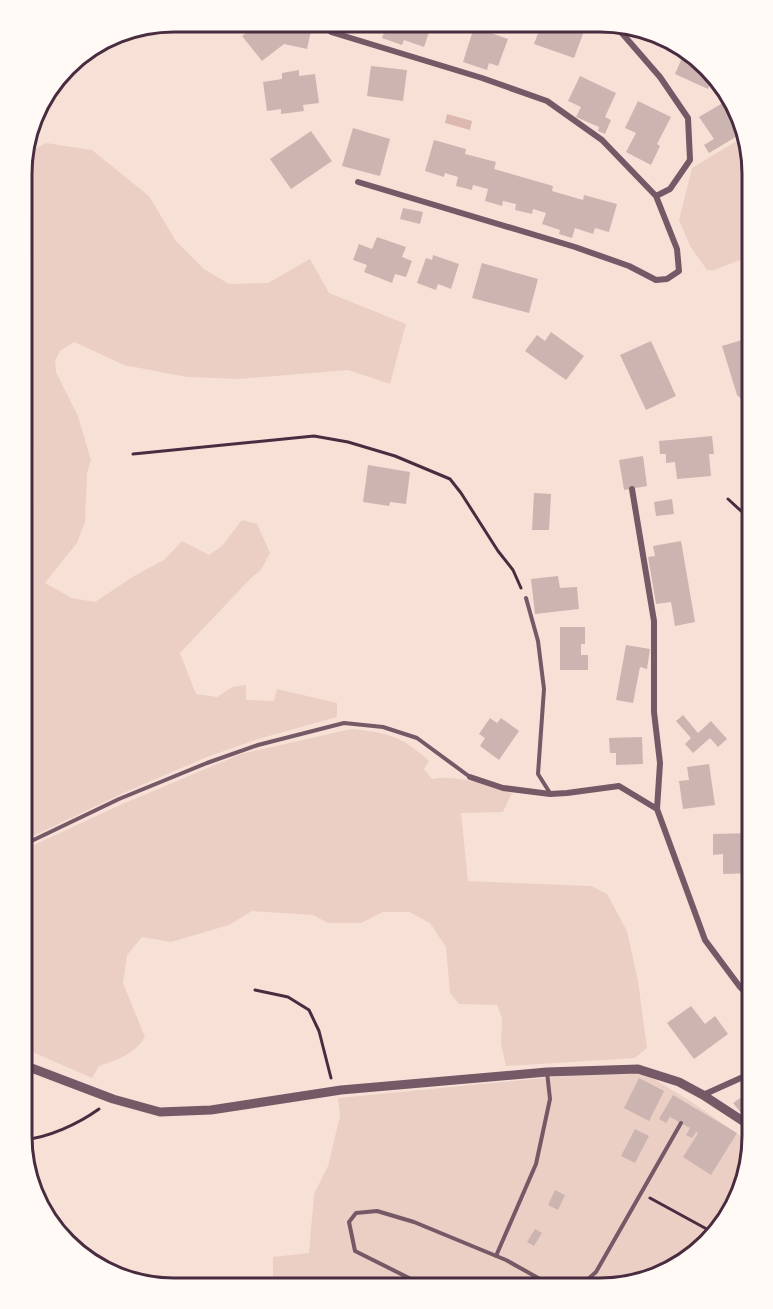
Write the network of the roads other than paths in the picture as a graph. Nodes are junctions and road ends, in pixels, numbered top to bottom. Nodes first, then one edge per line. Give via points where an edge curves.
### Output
1 (331, 32) dead end
2 (623, 34) edge
3 (358, 182) dead end
4 (656, 196) junction
5 (632, 489) dead end
6 (526, 598) road end
7 (470, 777) joint
8 (550, 794) junction
9 (657, 808) junction
10 (32, 841) edge
11 (741, 988) edge
12 (32, 1068) edge
13 (547, 1072) junction
14 (741, 1077) edge
15 (703, 1095) junction
16 (741, 1120) edge
17 (681, 1123) dead end
18 (496, 1256) junction
19 (409, 1278) edge
20 (537, 1278) edge
21 (589, 1278) edge

1 - 4 street via 547,101 602,140
2 - 4 street via 688,118 690,159 670,189
3 - 4 street via 575,247 656,280 667,279 679,271 677,249
5 - 9 street via 654,621 654,712 660,763
6 - 8 lane via 538,641 544,689 538,774
7 - 8 street via 503,788
7 - 10 lane via 417,738 383,727 344,723 207,763
8 - 9 street via 619,786
9 - 11 street via 705,940
12 - 13 street via 112,1099 160,1112 212,1110 335,1091
13 - 15 street via 638,1069 679,1082
13 - 18 lane via 550,1099 536,1164
14 - 15 street
15 - 16 street
17 - 21 lane
18 - 19 lane via 414,1222 377,1211 356,1214 349,1222 355,1251
18 - 20 lane

